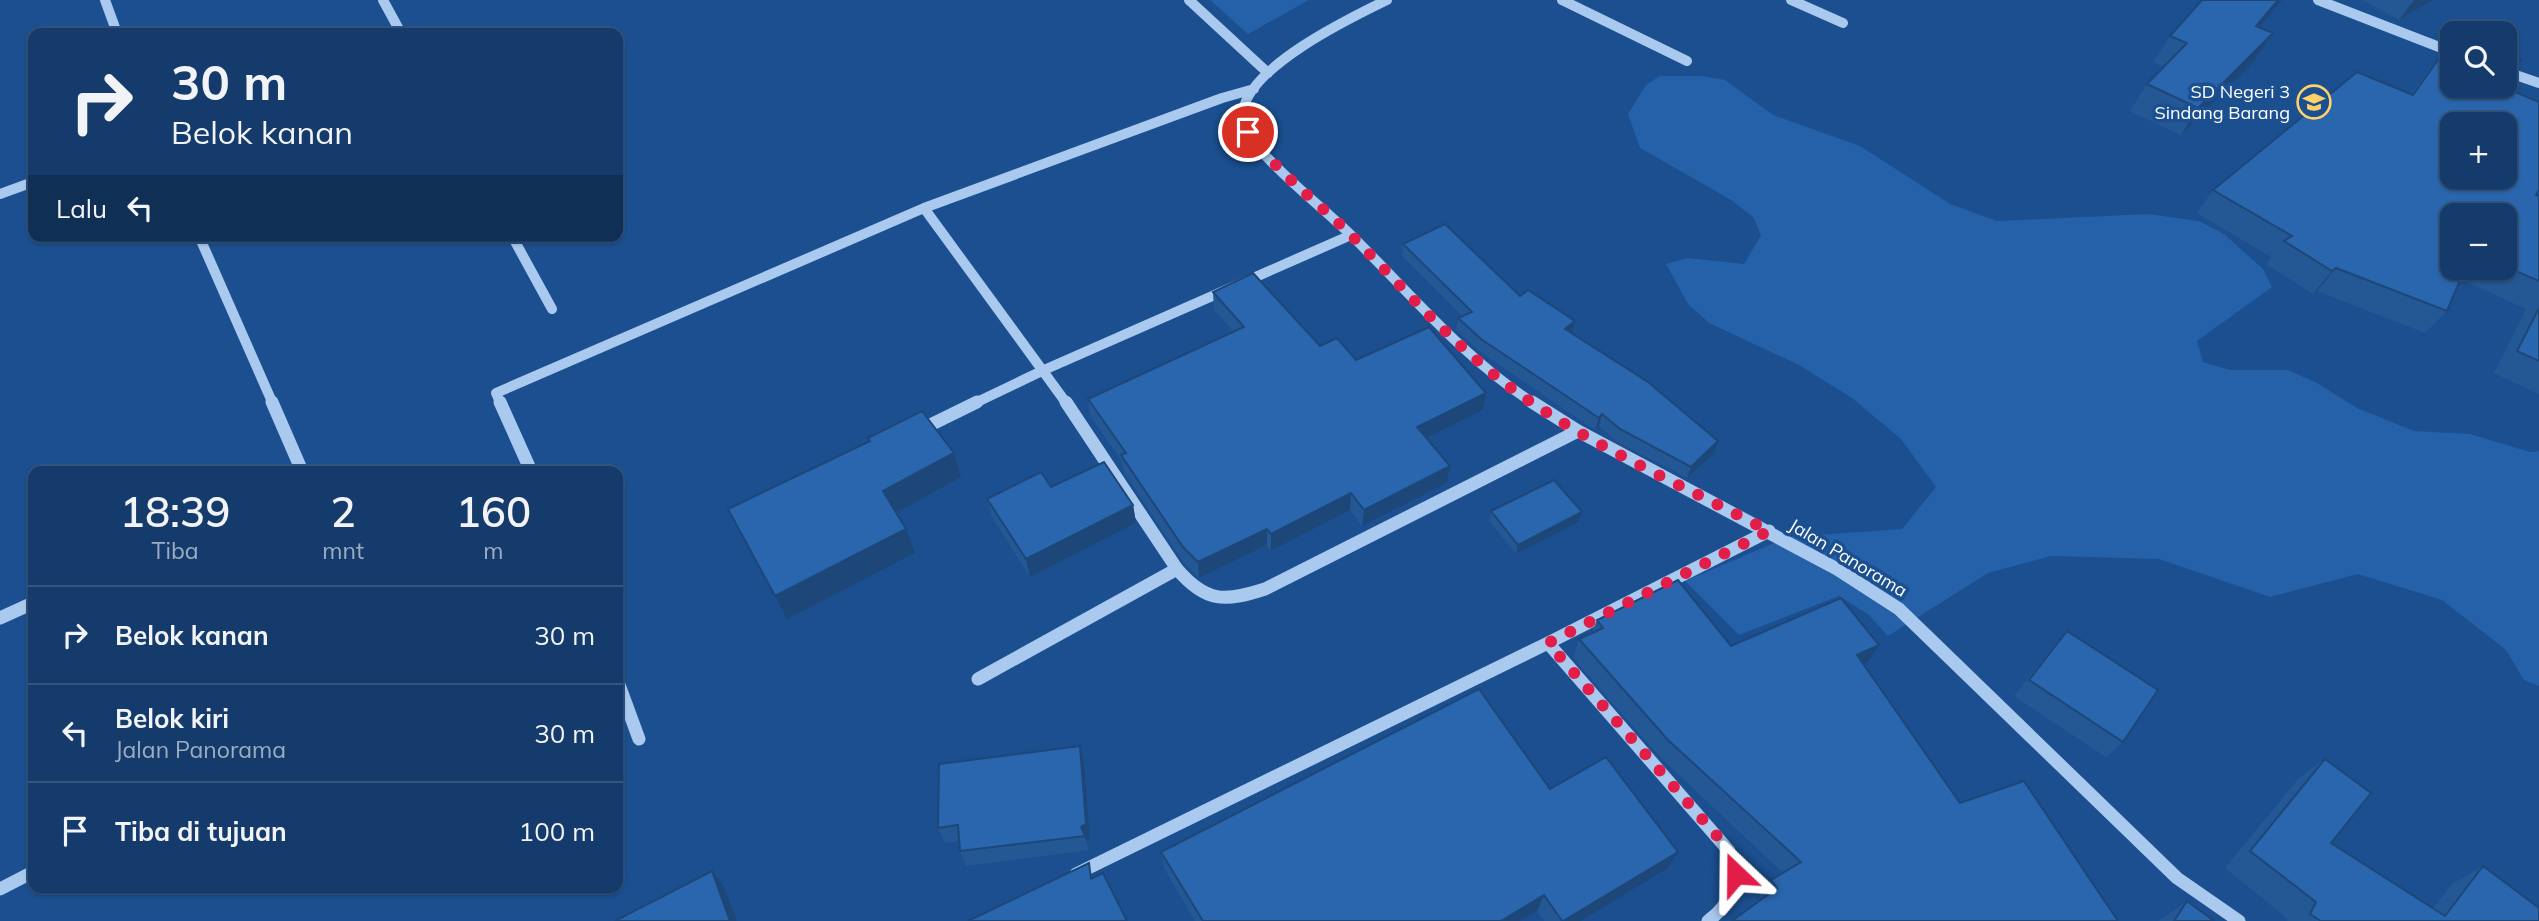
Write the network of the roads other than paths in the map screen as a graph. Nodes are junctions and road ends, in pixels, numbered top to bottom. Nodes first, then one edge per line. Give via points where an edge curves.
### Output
1 (105, 0) edge
2 (383, 0) edge
3 (1189, 0) edge
4 (1387, 0) edge
5 (1562, 0) edge
6 (1791, 0) edge
7 (2318, 0) edge
8 (1843, 23) dead end
9 (115, 28) edge
10 (398, 28) edge
11 (2440, 47) edge
12 (1687, 61) dead end
13 (1268, 73) junction
14 (2517, 75) edge
15 (2539, 83) edge
16 (1254, 89) junction
17 (28, 184) edge
18 (0, 194) edge
19 (924, 208) junction
20 (1351, 235) junction
21 (202, 242) edge
22 (515, 242) edge
23 (552, 309) dead end
24 (1044, 370) junction
25 (1578, 430) junction
26 (906, 436) edge
27 (300, 466) edge
28 (529, 466) edge
29 (1769, 531) junction
30 (1177, 569) junction
31 (28, 605) edge
32 (0, 618) edge
33 (1548, 643) junction
34 (978, 679) dead end
35 (623, 696) edge
36 (639, 739) dead end
37 (28, 875) edge
38 (1064, 880) edge
39 (0, 889) edge
40 (1708, 921) edge
41 (2239, 921) edge

1 - 9 street
2 - 10 street
3 - 13 street
4 - 13 street, Jalan Panorama
5 - 12 street
6 - 8 street
7 - 11 street
13 - 16 street, Jalan Panorama
14 - 15 street
16 - 19 street
16 - 20 street, Jalan Panorama via 1242,112 1248,132 1262,152
17 - 18 street
19 - 24 street
19 - 28 street via 496,393
20 - 24 street
20 - 25 street, Jalan Panorama via 1473,358 1519,394
21 - 27 street
22 - 23 street
24 - 26 street
24 - 30 street
25 - 29 street, Jalan Panorama
25 - 30 street via 1240,598 1204,595
29 - 33 street
29 - 41 street, Jalan Panorama via 1899,609 2177,878
30 - 34 street
31 - 32 street
33 - 38 street
33 - 40 street via 1729,851 1736,874 1732,896
35 - 36 street
37 - 39 street

